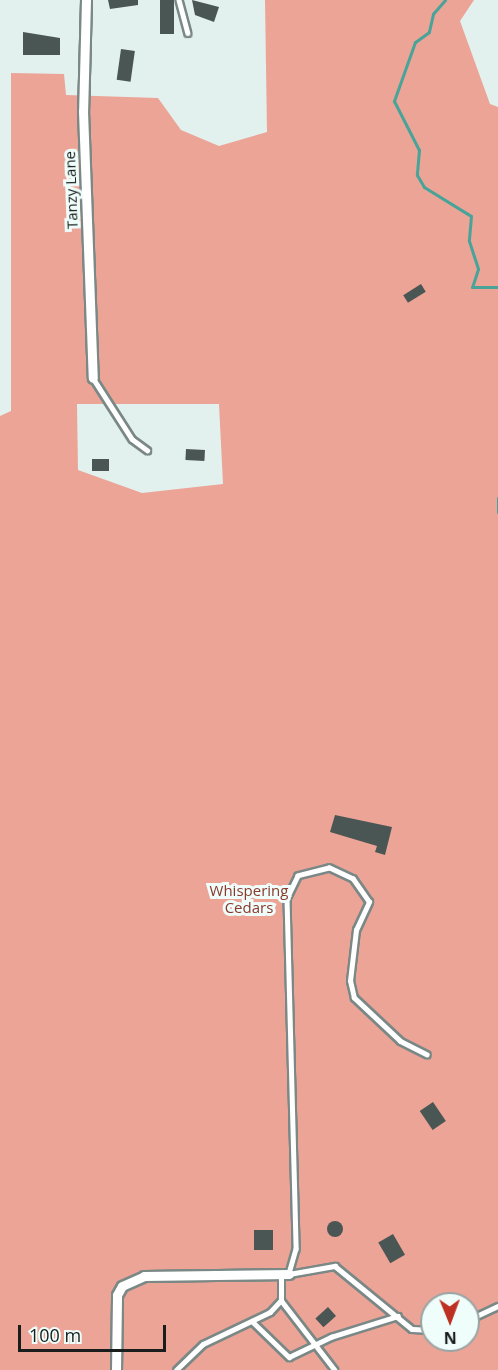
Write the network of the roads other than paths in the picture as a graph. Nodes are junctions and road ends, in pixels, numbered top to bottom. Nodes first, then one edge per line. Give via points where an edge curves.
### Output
1 (86, 0) edge
2 (179, 0) edge
3 (188, 33) dead end
4 (93, 378) joint
5 (147, 450) dead end
6 (427, 1055) dead end
7 (285, 1274) junction
8 (281, 1300) junction
9 (498, 1305) edge
10 (480, 1314) edge
11 (398, 1316) junction
12 (252, 1321) junction
13 (420, 1329) edge
14 (315, 1346) junction
15 (116, 1370) edge
16 (176, 1370) edge
17 (334, 1370) edge

1 - 4 street, Tanzy Lane via 84,122
2 - 3 lane
4 - 5 lane via 132,439
6 - 7 lane via 400,1041 354,998 350,981 357,930 369,902 353,879 329,868 297,876 287,899 296,1249
7 - 8 lane
7 - 11 lane via 335,1266
7 - 15 street via 144,1276 122,1286 117,1295
8 - 12 lane
8 - 14 lane
9 - 10 lane
11 - 13 lane via 412,1329
11 - 14 lane
12 - 14 lane via 289,1357
12 - 16 lane via 203,1344
14 - 17 lane

